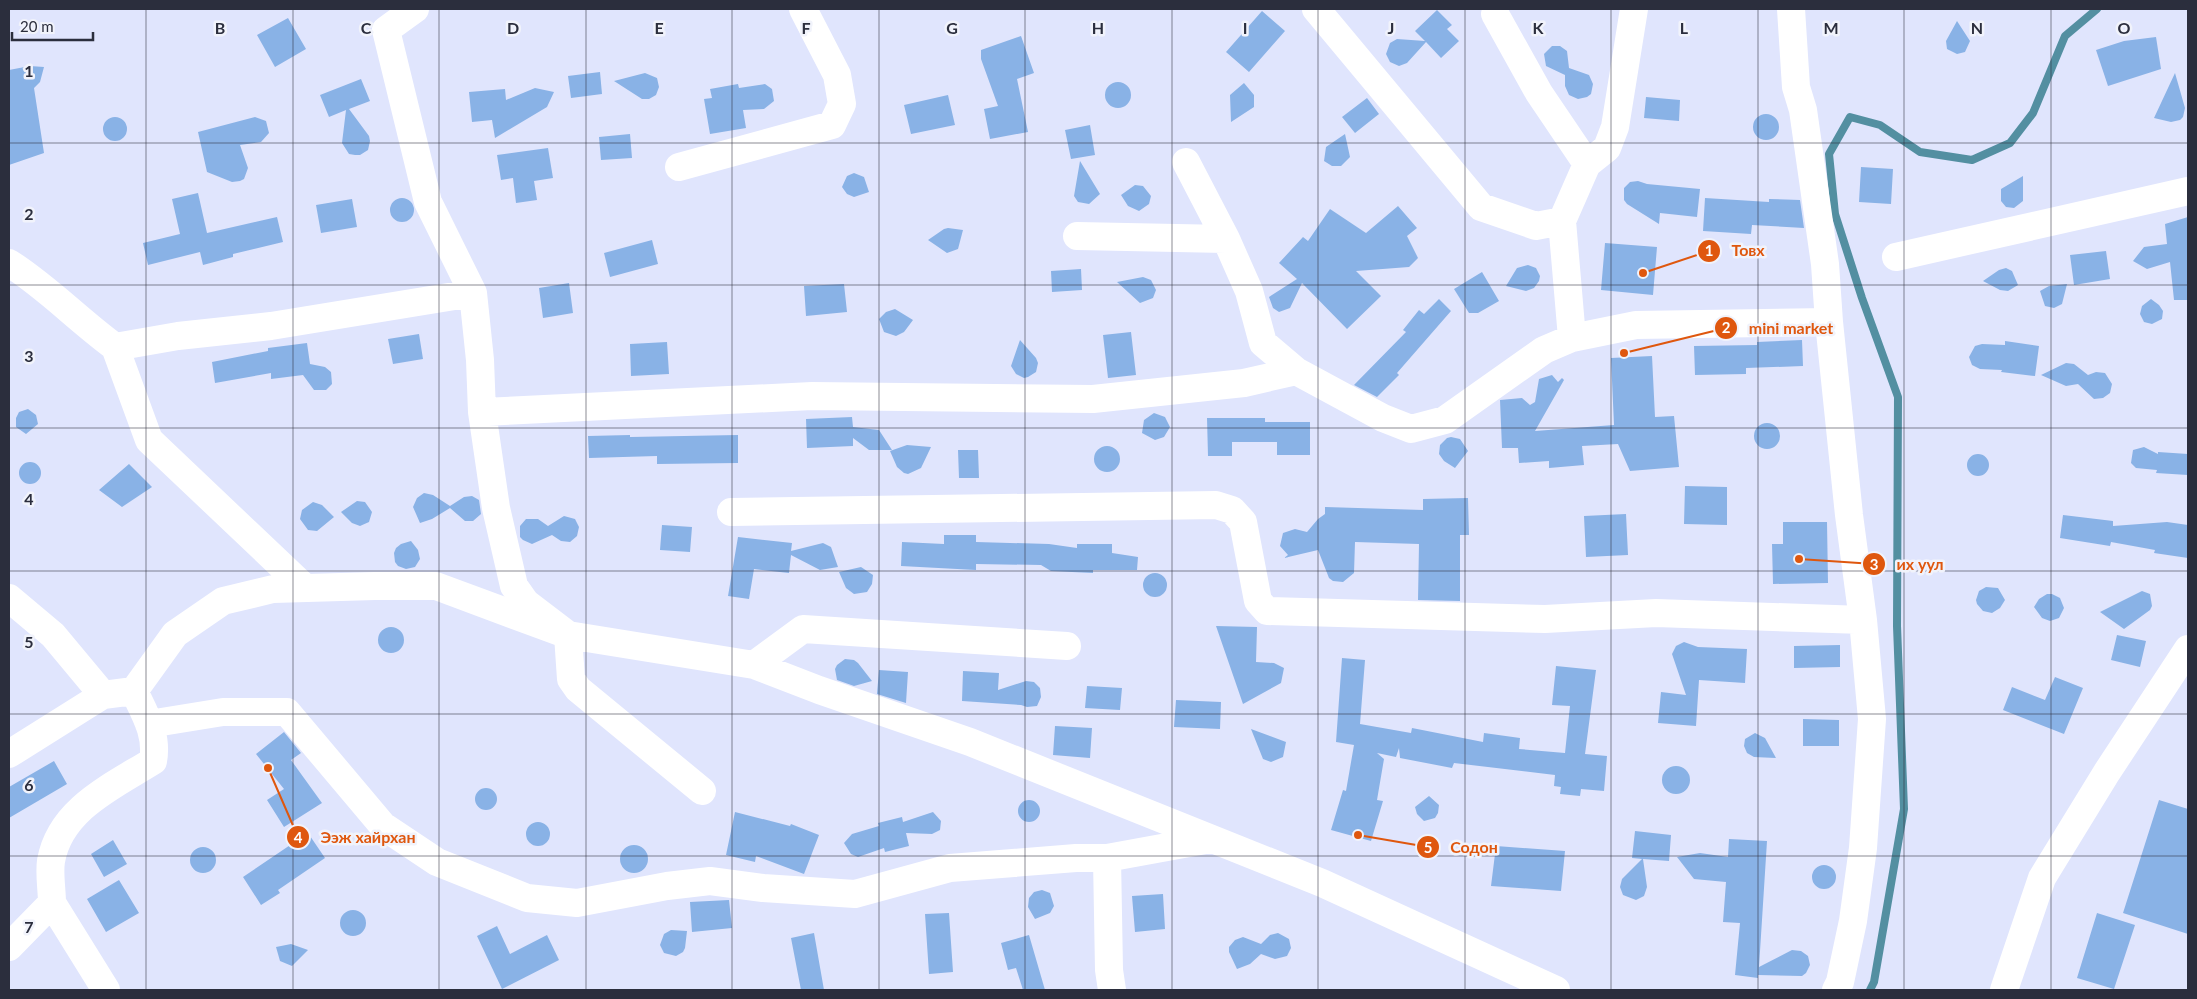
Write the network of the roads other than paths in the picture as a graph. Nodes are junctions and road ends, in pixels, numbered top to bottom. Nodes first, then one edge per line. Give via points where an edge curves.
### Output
1 (415, 9) edge
2 (803, 9) edge
3 (1316, 9) edge
4 (1634, 9) edge
5 (1791, 9) edge
6 (1495, 14) dead end
7 (1186, 162) dead end
8 (1587, 164) junction
9 (679, 167) dead end
10 (2188, 191) edge
11 (1562, 221) junction
12 (1077, 236) dead end
13 (1226, 239) junction
14 (1896, 257) dead end
15 (9, 263) edge
16 (473, 293) junction
17 (1829, 322) junction
18 (1572, 338) junction
19 (115, 347) junction
20 (1296, 371) junction
21 (482, 412) junction
22 (731, 512) dead end
23 (305, 588) junction
24 (9, 598) edge
25 (1863, 620) junction
26 (568, 635) junction
27 (1067, 646) dead end
28 (2188, 649) edge
29 (754, 665) junction
30 (134, 691) junction
31 (103, 695) junction
32 (149, 724) junction
33 (9, 754) edge
34 (702, 791) dead end
35 (1211, 839) junction
36 (1108, 858) junction
37 (52, 903) junction
38 (9, 947) edge
39 (106, 990) edge
40 (1112, 990) edge
41 (1556, 990) edge
42 (1836, 990) edge
43 (2004, 990) edge

1 - 16 street via 386,30 428,202
2 - 9 street via 837,75 842,104 832,125
3 - 11 street via 1481,208 1536,226
4 - 8 street via 1615,127 1608,148
5 - 17 street via 1796,87 1803,110 1825,264
6 - 8 street via 1539,93
7 - 13 street
8 - 11 street
10 - 14 street
11 - 18 street
12 - 13 street
13 - 20 street via 1249,291 1263,343
15 - 19 street via 32,277
16 - 19 street via 271,326
16 - 21 street
17 - 18 street via 1636,325
17 - 25 street
18 - 20 street via 1544,350 1445,420 1411,429 1383,418
19 - 23 street via 150,440
20 - 21 street via 1244,383 1093,399 812,396
21 - 26 street via 496,508 514,586 526,603
22 - 25 street via 1216,505 1232,510 1243,522 1258,601 1267,611 1545,619 1656,613
23 - 26 street via 436,586
23 - 30 street via 274,589 223,601 175,634
24 - 31 street via 52,635
25 - 42 street via 1872,719 1863,848 1853,921
26 - 29 street
26 - 34 street via 571,679 578,690
27 - 29 street via 803,629
28 - 43 street via 2042,878
29 - 35 street via 970,742
30 - 31 street
30 - 32 street
31 - 33 street
32 - 36 street via 223,712 287,712 383,826 436,862 527,898 577,903 710,881 855,894 950,868
32 - 37 street via 156,746 153,761 89,800 61,830 51,861
35 - 36 street
35 - 41 street via 1322,883
36 - 40 street
37 - 38 street
37 - 39 street

